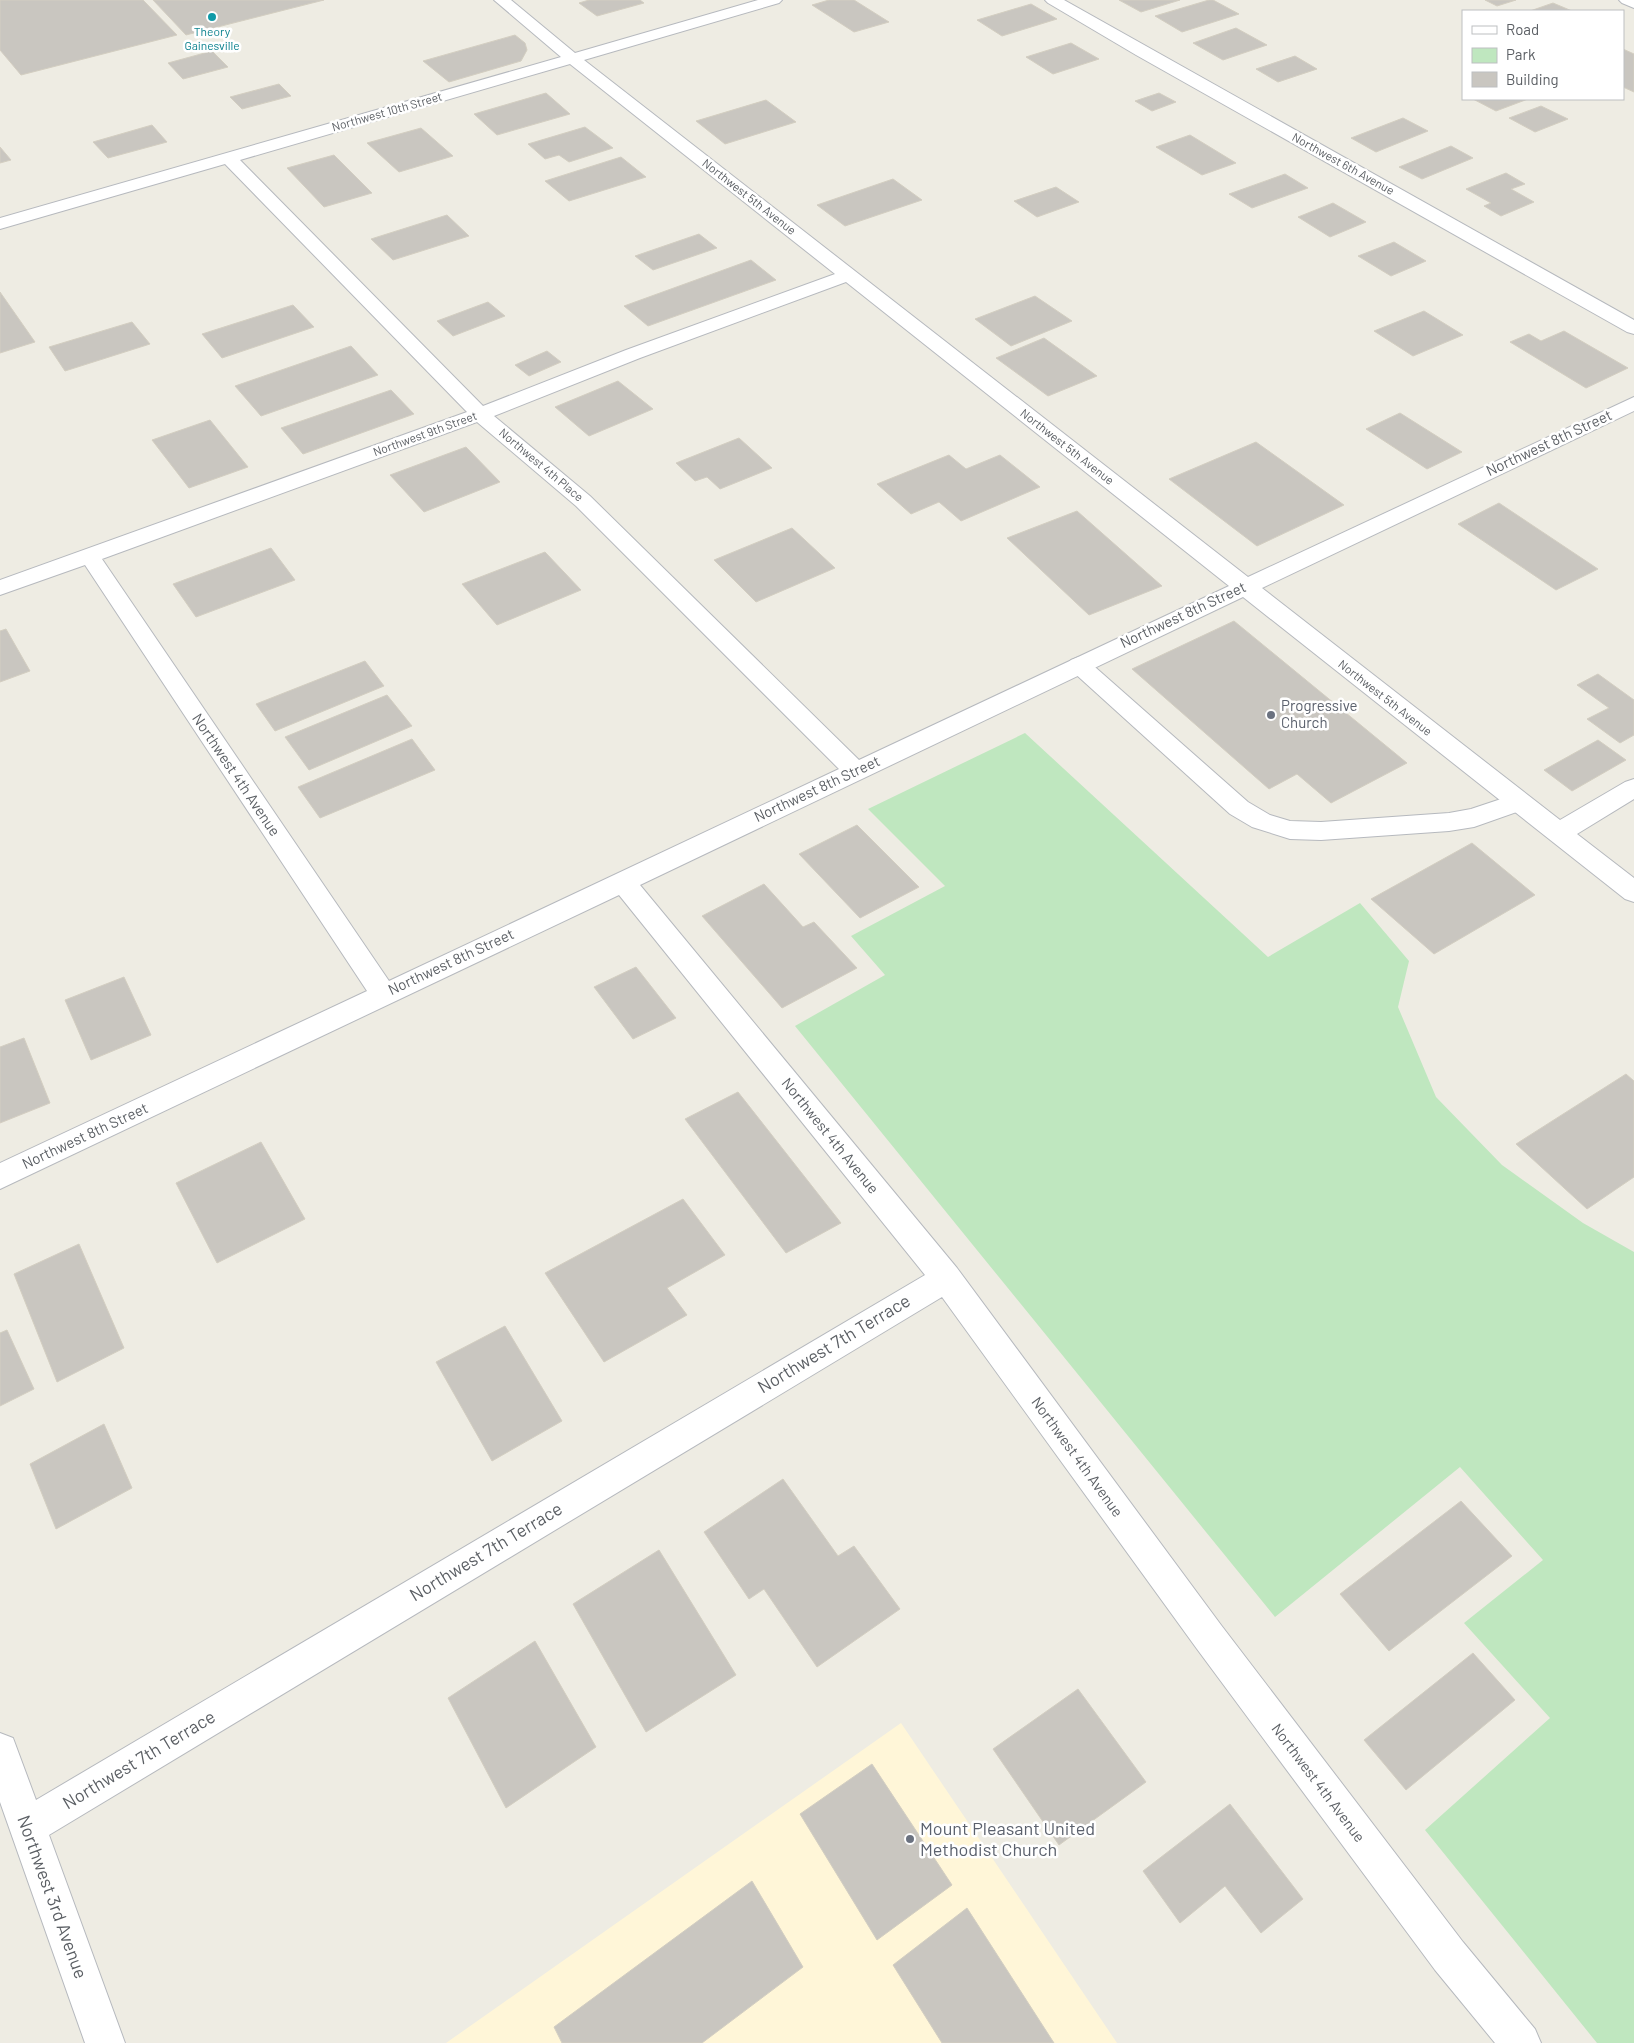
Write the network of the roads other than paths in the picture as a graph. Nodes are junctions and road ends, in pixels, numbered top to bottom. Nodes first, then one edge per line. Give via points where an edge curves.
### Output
1 (502, 0) edge
2 (774, 0) edge
3 (1053, 0) edge
4 (1627, 0) edge
5 (1634, 3) edge
6 (572, 58) junction
7 (228, 158) junction
8 (0, 224) edge
9 (849, 275) junction
10 (1634, 328) edge
11 (1634, 403) edge
12 (480, 414) junction
13 (89, 555) junction
14 (1243, 586) junction
15 (0, 588) edge
16 (1079, 665) junction
17 (855, 771) junction
18 (1634, 788) edge
19 (1519, 802) junction
20 (1558, 833) junction
21 (622, 881) junction
22 (1634, 892) edge
23 (383, 994) junction
24 (0, 1177) edge
25 (946, 1278) junction
26 (0, 1750) edge
27 (27, 1827) junction
28 (105, 2043) edge
29 (1521, 2043) edge

1 - 6 street, Northwest 5th Avenue
2 - 6 street, Northwest 10th Street
3 - 10 street, Northwest 6th Avenue
4 - 5 street
6 - 7 street, Northwest 10th Street
6 - 9 street, Northwest 5th Avenue
7 - 8 street, Northwest 10th Street
7 - 12 street, Northwest 4th Place
9 - 12 street, Northwest 9th Street
9 - 14 street, Northwest 5th Avenue
11 - 14 street, Northwest 8th Street
12 - 13 street, Northwest 9th Street
12 - 17 street, Northwest 4th Place via 583,501
13 - 15 street, Northwest 9th Street
13 - 23 street, Northwest 4th Avenue
14 - 16 street, Northwest 8th Street
14 - 19 street, Northwest 5th Avenue
16 - 17 street, Northwest 8th Street
16 - 19 street via 1239,808 1261,821 1290,830 1356,830 1466,819
17 - 21 street, Northwest 8th Street
18 - 20 street
19 - 20 street, Northwest 5th Avenue
20 - 22 street, Northwest 5th Avenue
21 - 23 street, Northwest 8th Street
21 - 25 street, Northwest 4th Avenue
23 - 24 street, Northwest 8th Street
25 - 27 street, Northwest 7th Terrace
25 - 29 street, Northwest 4th Avenue via 1221,1653 1449,1956
26 - 27 street, Northwest 3rd Avenue
27 - 28 street, Northwest 3rd Avenue

